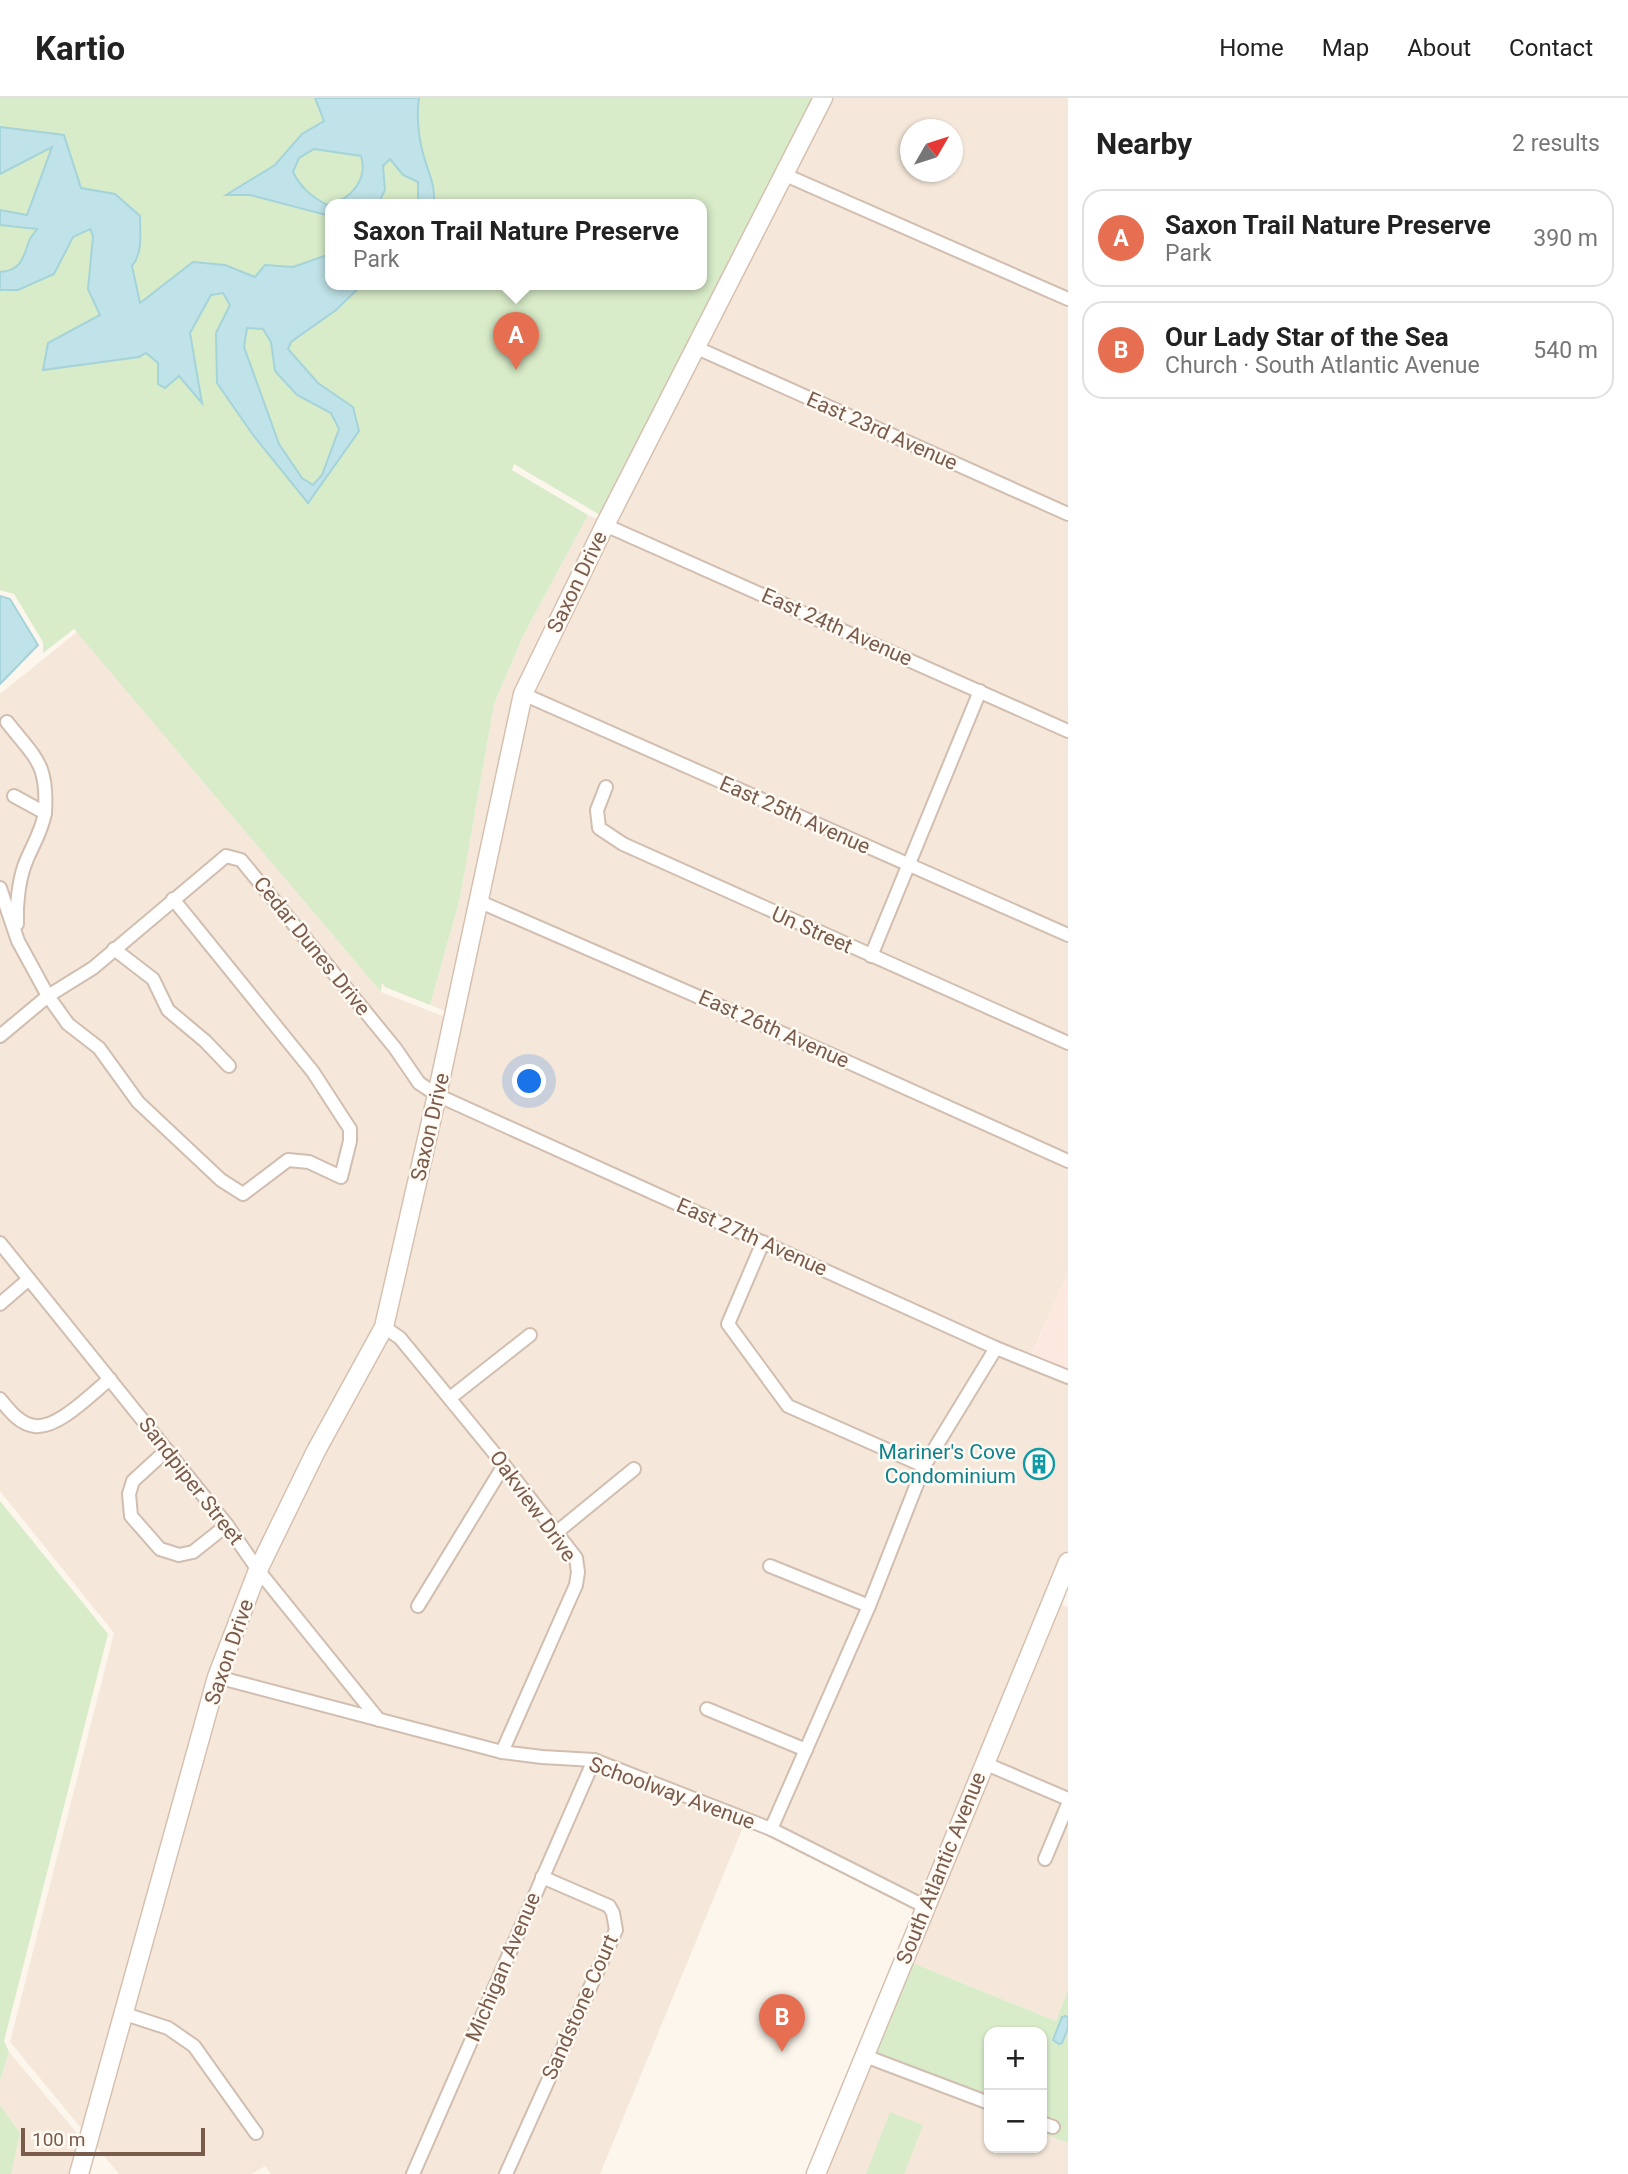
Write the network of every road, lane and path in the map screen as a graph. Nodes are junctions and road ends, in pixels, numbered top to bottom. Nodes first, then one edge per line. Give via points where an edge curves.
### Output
1 (823, 98) edge
2 (783, 174) junction
3 (1068, 299) edge
4 (697, 348) junction
5 (1068, 514) edge
6 (605, 525) junction
7 (980, 691) junction
8 (523, 694) junction
9 (7, 722) dead end
10 (1068, 731) edge
11 (606, 787) dead end
12 (14, 796) dead end
13 (45, 813) junction
14 (909, 866) junction
15 (0, 888) edge
16 (173, 899) junction
17 (478, 901) junction
18 (1068, 935) edge
19 (18, 941) junction
20 (114, 949) junction
21 (871, 956) junction
22 (48, 996) junction
23 (0, 1036) edge
24 (1068, 1043) edge
25 (229, 1066) dead end
26 (437, 1095) junction
27 (1068, 1161) edge
28 (764, 1242) junction
29 (0, 1243) edge
30 (29, 1279) junction
31 (0, 1304) edge
32 (384, 1327) junction
33 (530, 1335) dead end
34 (996, 1348) junction
35 (1068, 1377) edge
36 (110, 1379) junction
37 (450, 1398) junction
38 (0, 1399) edge
39 (167, 1450) junction
40 (504, 1465) junction
41 (924, 1466) junction
42 (634, 1469) dead end
43 (228, 1525) junction
44 (557, 1532) junction
45 (1068, 1562) edge
46 (770, 1566) dead end
47 (258, 1570) junction
48 (1062, 1594) edge
49 (418, 1606) dead end
50 (869, 1606) junction
51 (217, 1677) junction
52 (707, 1710) dead end
53 (379, 1720) junction
54 (806, 1750) junction
55 (502, 1752) junction
56 (594, 1760) junction
57 (984, 1763) junction
58 (1068, 1801) edge
59 (771, 1829) junction
60 (1045, 1859) dead end
61 (542, 1877) junction
62 (926, 1907) junction
63 (125, 2014) junction
64 (865, 2056) junction
65 (984, 2101) edge
66 (256, 2133) dead end
67 (79, 2174) edge
68 (414, 2174) edge
69 (506, 2174) edge
70 (816, 2174) edge

1 - 2 street, Saxon Drive
2 - 3 street
2 - 4 street, Saxon Drive
4 - 5 street, East 23rd Avenue
4 - 6 street, Saxon Drive
6 - 7 street, East 24th Avenue
6 - 8 street, Saxon Drive
7 - 10 street, East 24th Avenue
7 - 14 street
8 - 14 street, East 25th Avenue
8 - 17 street, Saxon Drive
9 - 13 street via 42,765
11 - 21 street, Un Street via 597,810 599,828 623,844
12 - 13 street
13 - 19 street via 26,861 16,909
14 - 18 street, East 25th Avenue
14 - 21 street
15 - 19 street
16 - 20 street, Cedar Dunes Drive
16 - 22 street via 313,1072 350,1129 341,1177 309,1162 288,1160 243,1194 221,1180 138,1102 99,1048 68,1024
16 - 26 street, Cedar Dunes Drive via 226,856 241,860 419,1083
17 - 26 street, Saxon Drive
17 - 27 street, East 26th Avenue
19 - 22 street
20 - 22 street, Cedar Dunes Drive
20 - 25 street via 153,979 168,1010
21 - 24 street, Un Street
22 - 23 street, Cedar Dunes Drive
26 - 28 street, East 27th Avenue
26 - 32 street, Saxon Drive
28 - 34 street, East 27th Avenue
28 - 41 street via 728,1324 788,1406
29 - 30 street, Sandpiper Street
30 - 31 street
30 - 36 street, Sandpiper Street
32 - 37 street, Oakview Drive via 400,1338
32 - 47 street, Saxon Drive
33 - 37 street
34 - 35 street, East 27th Avenue
34 - 41 street, Schoolway Avenue
36 - 38 street via 55,1423 35,1426 17,1419
36 - 39 street, Sandpiper Street
37 - 40 street, Oakview Drive
39 - 43 street, Sandpiper Street
39 - 43 street via 133,1481 131,1516 160,1549 179,1555 193,1552
40 - 44 street, Oakview Drive
40 - 49 street
41 - 50 street, Schoolway Avenue
42 - 44 street
43 - 47 street, Sandpiper Street
44 - 55 street, Oakview Drive via 576,1558 576,1584
45 - 48 street, South Atlantic Avenue
46 - 50 street
47 - 51 street, Saxon Drive
47 - 53 street, Sandpiper Street
48 - 57 street, South Atlantic Avenue
50 - 54 street, Schoolway Avenue
51 - 53 street, Schoolway Avenue
51 - 63 street, Saxon Drive
52 - 54 street
53 - 55 street, Schoolway Avenue
54 - 59 street, Schoolway Avenue
55 - 56 street, Schoolway Avenue
56 - 59 street, Schoolway Avenue
56 - 61 street, Michigan Avenue
57 - 58 street
57 - 62 street, South Atlantic Avenue
58 - 60 street
59 - 62 street
61 - 68 street, Michigan Avenue
61 - 69 street, Sandstone Court via 609,1906 616,1930
62 - 64 street, South Atlantic Avenue
63 - 66 street via 168,2028 194,2046
63 - 67 street, Saxon Drive
64 - 65 street
64 - 70 street, South Atlantic Avenue

